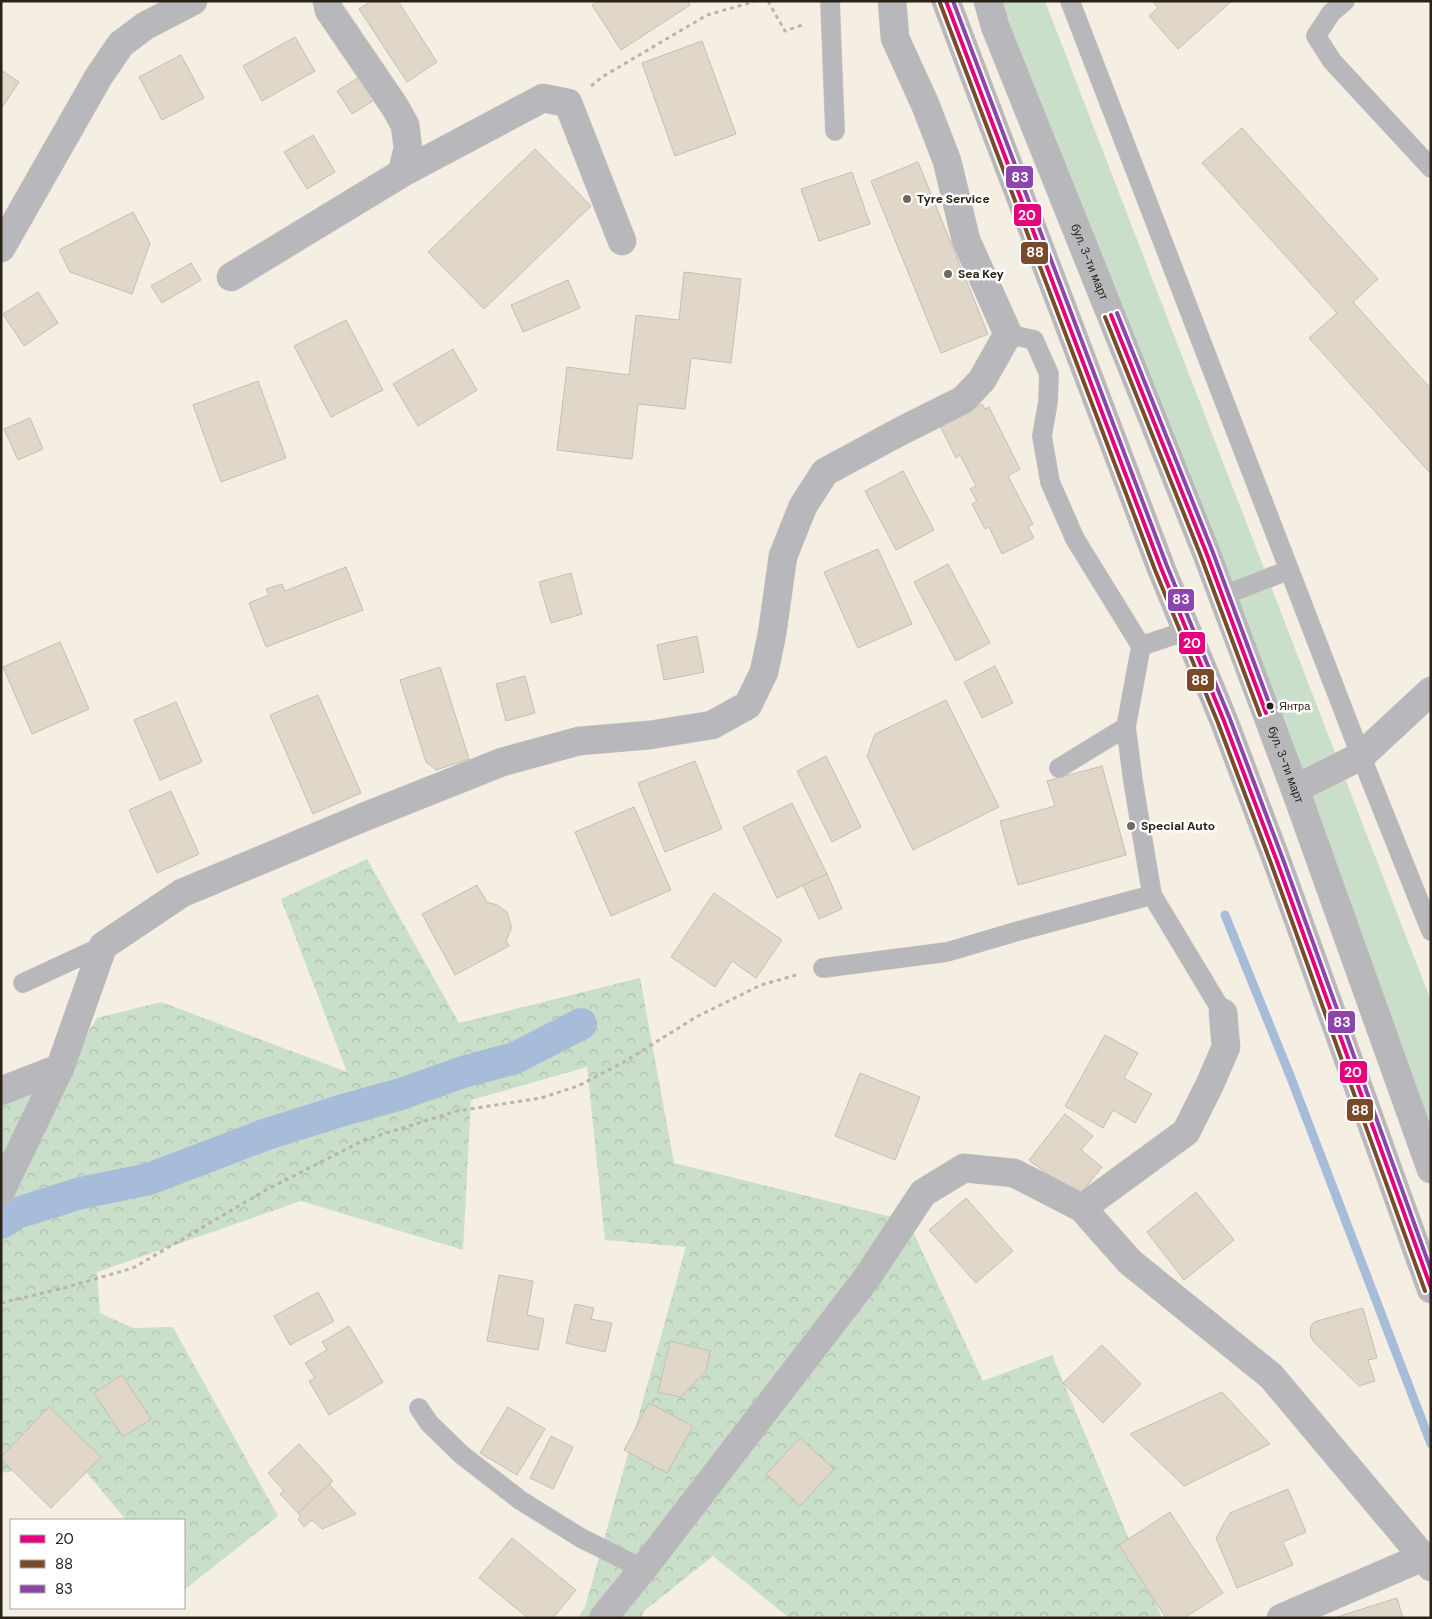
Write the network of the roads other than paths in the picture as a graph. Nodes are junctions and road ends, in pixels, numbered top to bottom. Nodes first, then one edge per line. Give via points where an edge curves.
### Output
1 (193, 1) edge
2 (327, 1) edge
3 (892, 1) edge
4 (946, 1) edge
5 (988, 1) edge
6 (1070, 1) edge
7 (1345, 1) edge
8 (831, 8) edge
9 (835, 131) dead end
10 (1431, 168) edge
11 (402, 173) junction
12 (622, 241) dead end
13 (1, 248) edge
14 (231, 277) dead end
15 (1008, 334) junction
16 (1289, 570) junction
17 (1222, 596) junction
18 (1186, 631) junction
19 (1141, 646) junction
20 (1431, 691) edge
21 (1126, 727) junction
22 (1361, 756) junction
23 (1059, 768) dead end
24 (1295, 789) junction
25 (1152, 895) junction
26 (1431, 931) edge
27 (103, 946) junction
28 (822, 968) road end
29 (23, 983) dead end
30 (1223, 1013) joint
31 (60, 1068) junction
32 (1, 1091) edge
33 (1431, 1170) edge
34 (1, 1191) edge
35 (1082, 1208) junction
36 (1431, 1289) edge
37 (419, 1408) dead end
38 (1427, 1562) edge
39 (643, 1568) junction
40 (603, 1618) edge
41 (1281, 1618) edge

1 - 13 street via 145,26 121,44 99,76
2 - 11 street via 329,10 405,125 408,148
3 - 15 street via 895,38 947,160 966,240
4 - 18 street
5 - 17 street, бул. 3-ти март via 995,26
6 - 16 lane
7 - 10 lane via 1331,13 1316,36 1332,60
8 - 9 lane
11 - 12 street via 542,98 568,103
11 - 14 street
15 - 19 lane via 1034,340 1049,374 1042,436 1050,482 1075,539
15 - 27 street via 982,380 963,400 825,472 803,506 783,556 764,672 748,705 712,725 650,735 579,741 502,762 182,893
16 - 17 lane
16 - 22 lane
17 - 24 street, бул. 3-ти март
18 - 19 lane
18 - 36 street via 1278,864
19 - 21 lane
20 - 22 street
21 - 23 lane
21 - 25 lane
22 - 24 street
22 - 26 lane
24 - 33 street, бул. 3-ти март
25 - 28 lane via 948,952
25 - 30 lane
27 - 29 lane
27 - 31 street
30 - 35 street via 1226,1047 1186,1132
31 - 32 street
31 - 34 street
35 - 38 street via 1130,1262 1271,1376
35 - 39 street via 1014,1173 964,1168 923,1193 866,1280
37 - 39 lane via 462,1455 520,1500 581,1538
38 - 41 street
39 - 40 street

